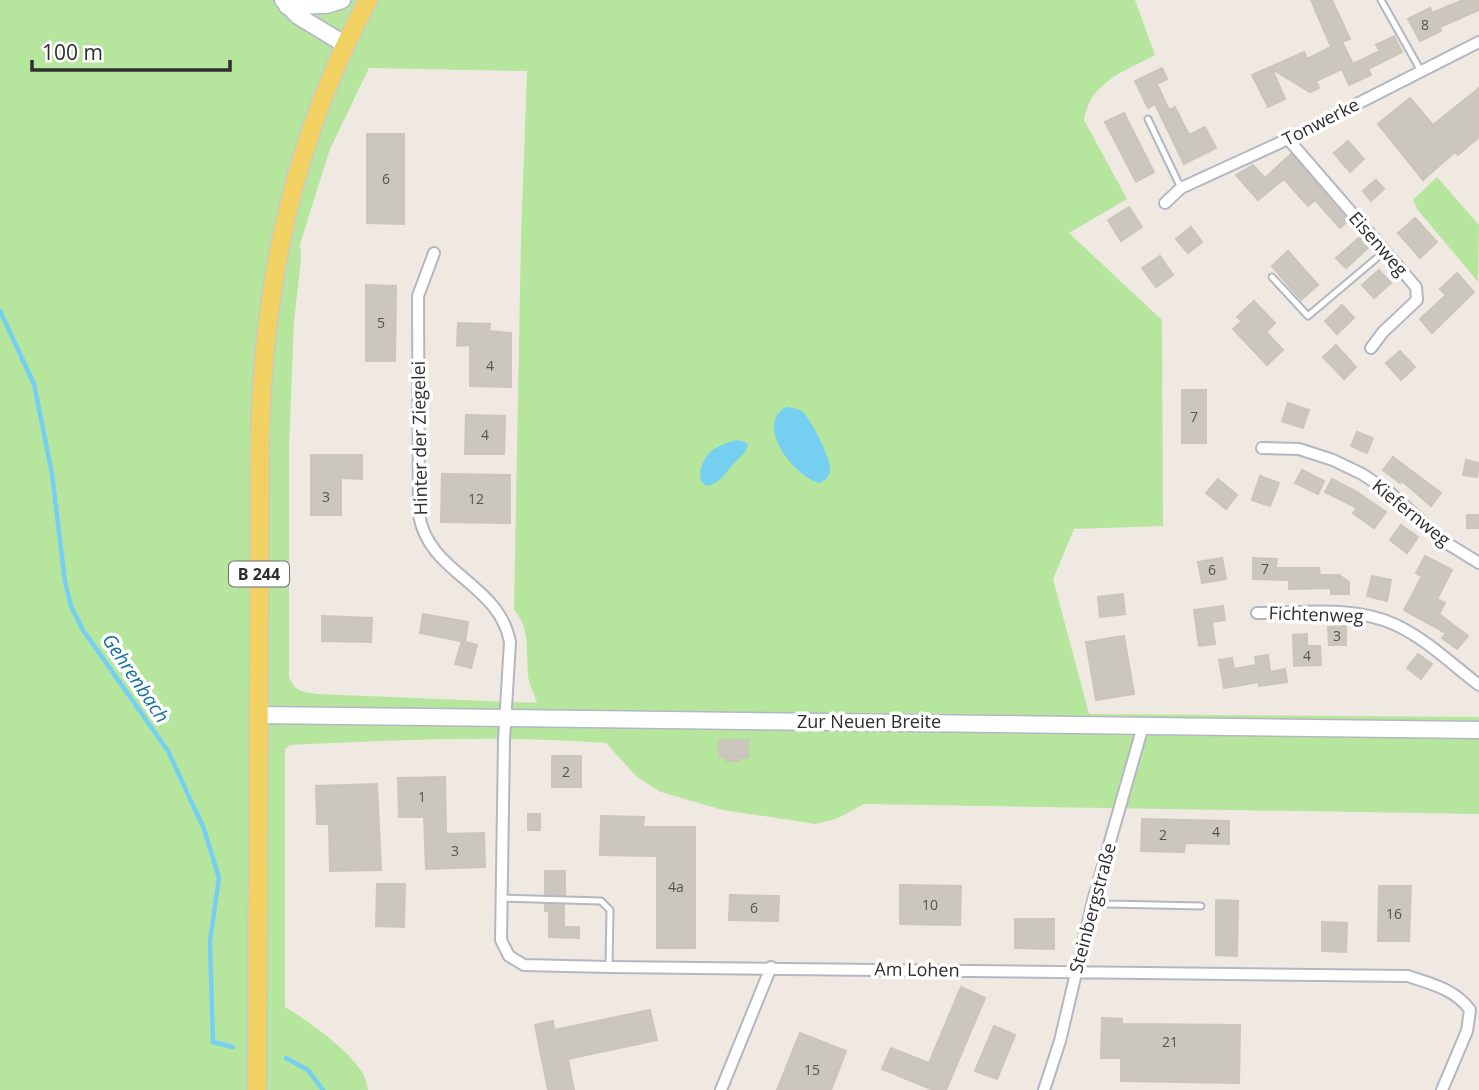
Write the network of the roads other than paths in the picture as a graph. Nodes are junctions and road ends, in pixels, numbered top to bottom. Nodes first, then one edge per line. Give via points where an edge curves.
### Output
1 (342, 0) edge
2 (369, 0) edge
3 (1381, 0) edge
4 (285, 3) edge
5 (1479, 42) edge
6 (346, 44) junction
7 (1421, 71) junction
8 (1148, 120) dead end
9 (1289, 139) junction
10 (1181, 188) junction
11 (1165, 203) dead end
12 (1385, 251) junction
13 (434, 253) dead end
14 (1272, 277) dead end
15 (1371, 348) dead end
16 (1262, 448) dead end
17 (1479, 564) edge
18 (1257, 614) dead end
19 (1479, 685) edge
20 (258, 715) junction
21 (506, 718) junction
22 (1143, 726) junction
23 (1479, 730) edge
24 (501, 898) junction
25 (1093, 901) junction
26 (1201, 906) dead end
27 (609, 967) junction
28 (771, 967) junction
29 (1076, 972) junction
30 (257, 1090) edge
31 (721, 1090) edge
32 (1044, 1090) edge
33 (1442, 1090) edge

1 - 4 street via 326,5
2 - 6 main road, B 244
3 - 7 lane
4 - 6 street
5 - 7 street, Tonwerke
6 - 20 main road, B 244 via 297,173 271,292 260,404
7 - 9 street, Tonwerke
8 - 10 lane
9 - 10 street, Tonwerke
9 - 12 street, Eisenweg
10 - 11 street, Tonwerke
12 - 14 lane via 1308,316
12 - 15 street, Eisenweg via 1416,287 1417,300
13 - 21 street, Hinter der Ziegelei via 418,296 422,531 431,547 494,606 508,629
16 - 17 street, Kiefernweg via 1299,449 1362,474
18 - 19 street, Fichtenweg via 1376,617 1397,625
20 - 21 street, Zur Neuen Breite
20 - 30 main road, B 244
21 - 22 street, Zur Neuen Breite
21 - 24 street, Am Lohen
22 - 23 street, Zur Neuen Breite
22 - 25 street, Steinbergstraße
24 - 27 street, Am Lohen via 501,940 509,956 524,964
24 - 27 lane via 601,901 610,910
25 - 26 lane
25 - 29 street, Steinbergstraße
27 - 28 street, Am Lohen
28 - 29 street, Am Lohen
28 - 31 street
29 - 32 street, Steinbergstraße
29 - 33 street, Am Lohen via 1408,976 1445,989 1470,1010 1467,1031

